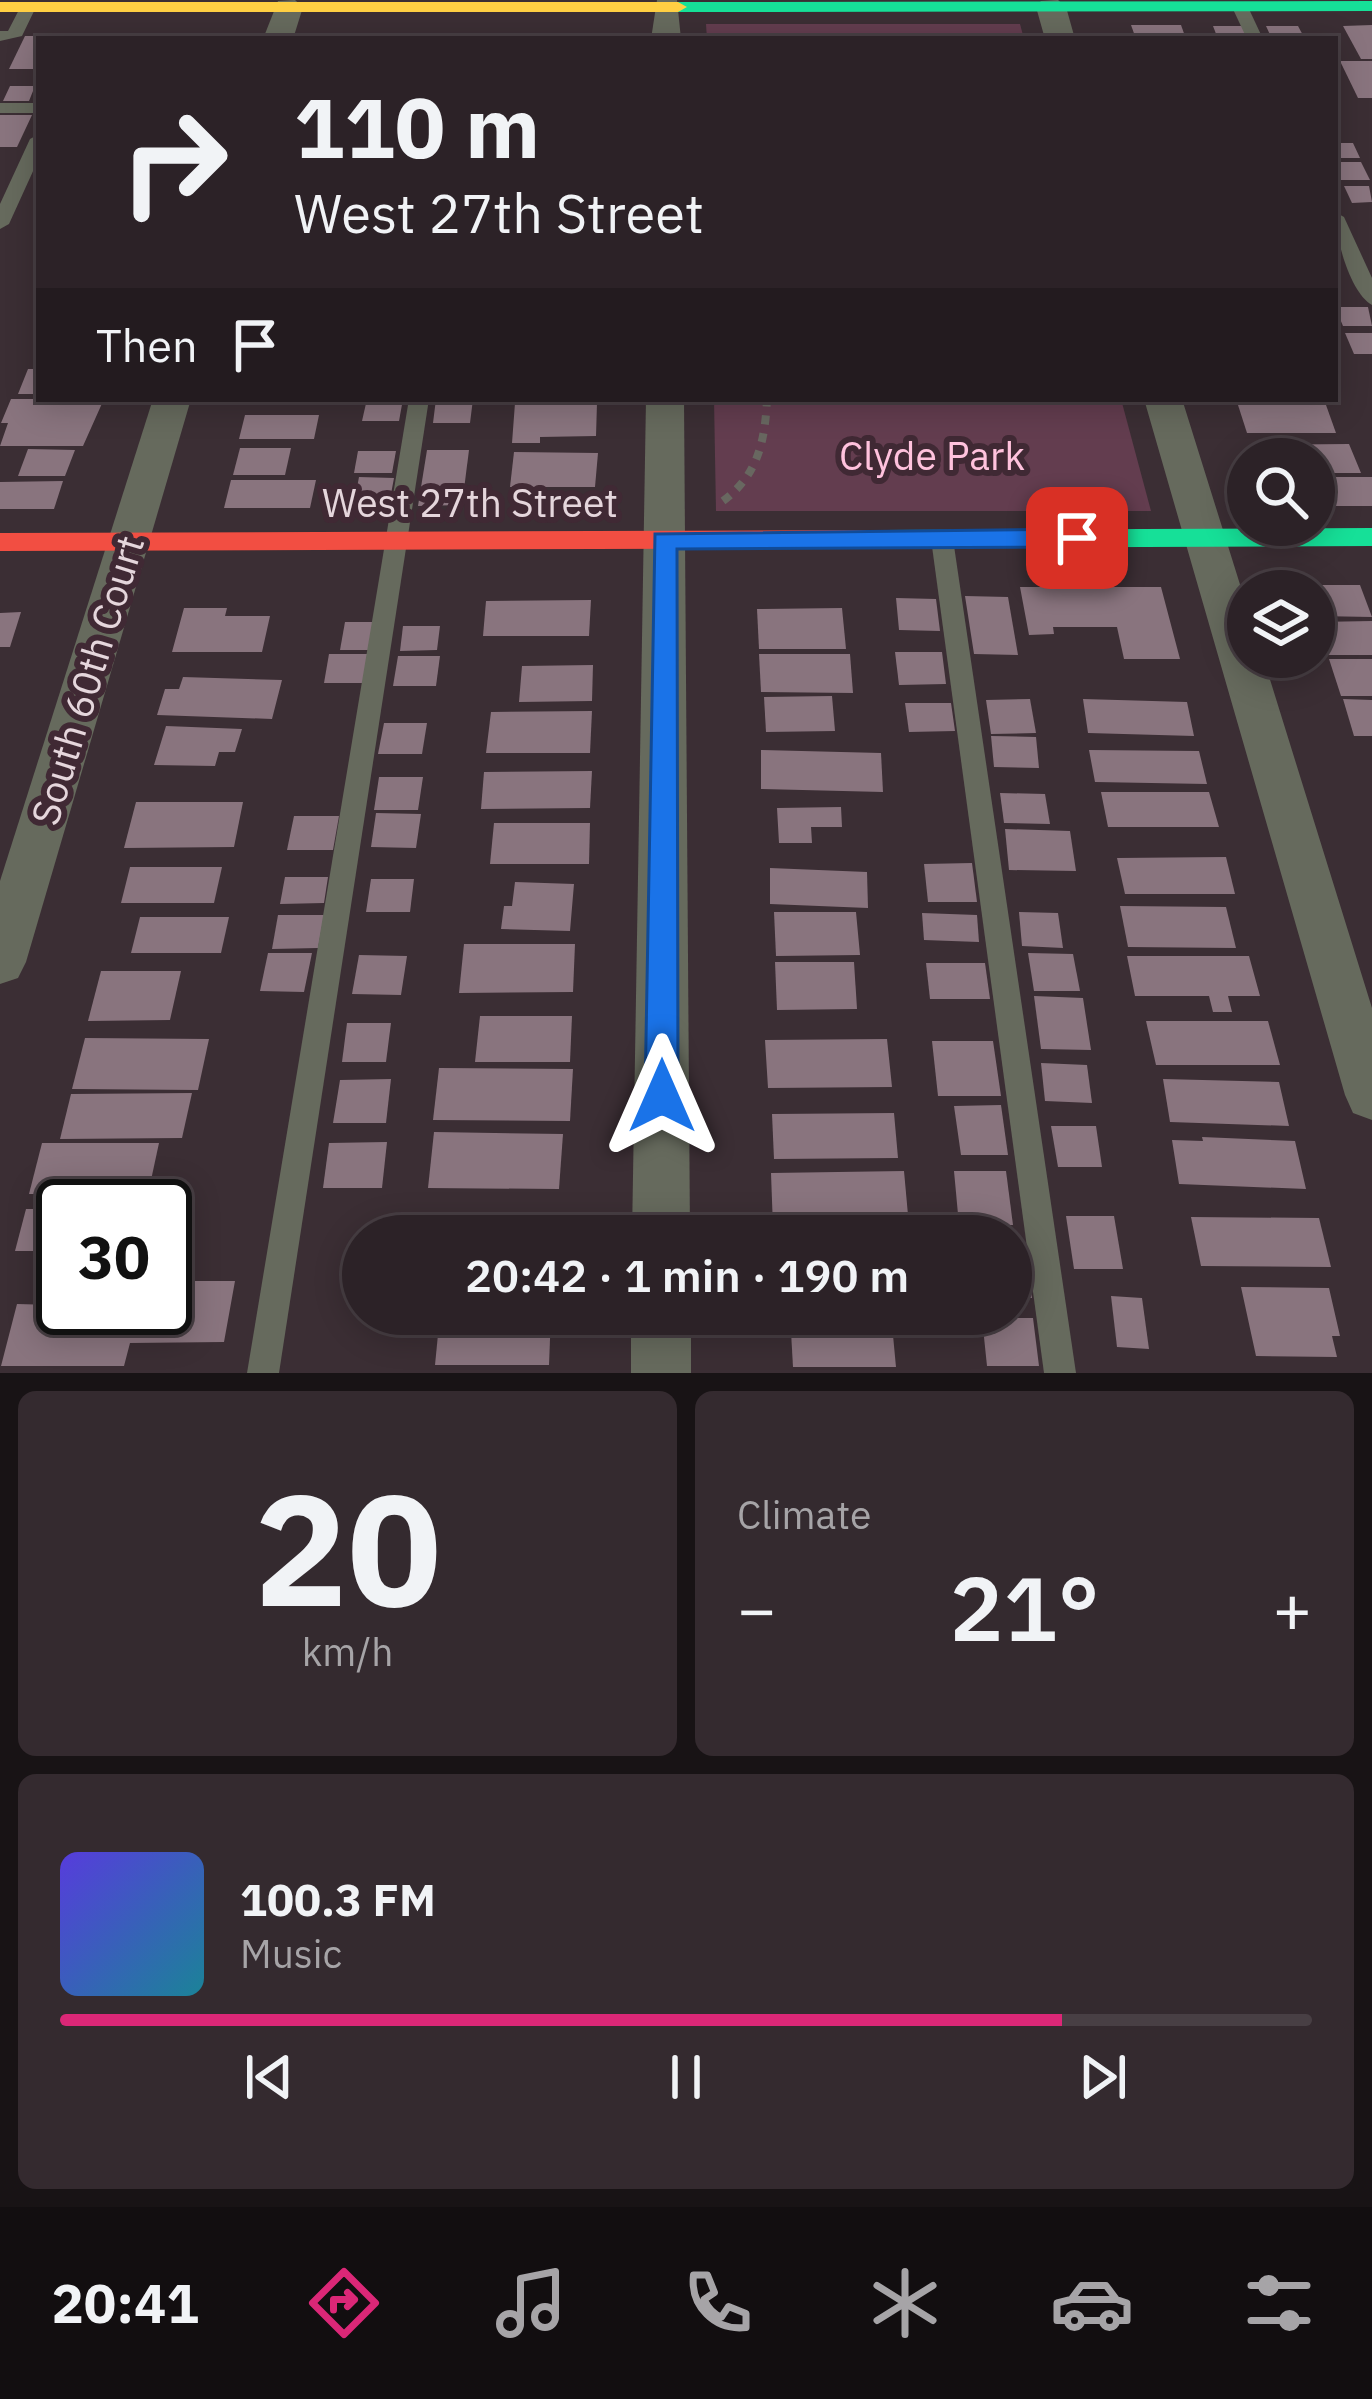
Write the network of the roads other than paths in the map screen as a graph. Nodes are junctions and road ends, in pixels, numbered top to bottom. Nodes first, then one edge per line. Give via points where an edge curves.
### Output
1 (289, 3) edge
2 (895, 3) edge
3 (1050, 3) edge
4 (1276, 3) edge
5 (1366, 4) edge
6 (14, 7) edge
7 (667, 7) junction
8 (1240, 7) junction
9 (0, 36) edge
10 (279, 36) edge
11 (666, 36) edge
12 (1059, 36) edge
13 (1254, 36) edge
14 (0, 108) edge
15 (36, 108) edge
16 (36, 146) edge
17 (0, 224) edge
18 (1338, 224) edge
19 (1372, 299) edge
20 (171, 402) edge
21 (419, 402) edge
22 (665, 402) edge
23 (1164, 402) edge
24 (1372, 537) edge
25 (1203, 538) junction
26 (942, 539) junction
27 (664, 540) junction
28 (397, 541) junction
29 (0, 542) edge
30 (130, 542) junction
31 (0, 962) edge
32 (1372, 1095) edge
33 (661, 1215) edge
34 (661, 1335) edge
35 (263, 1373) edge
36 (661, 1373) edge
37 (1060, 1373) edge

1 - 6 street
1 - 7 street
1 - 10 street
2 - 3 street
2 - 7 street
3 - 8 street
3 - 12 street
4 - 5 street
4 - 8 street
6 - 9 lane via 14,36
7 - 11 street
8 - 13 lane
14 - 15 lane
16 - 17 lane
18 - 19 lane
20 - 30 street, South 60th Court
21 - 28 lane
22 - 27 street
23 - 25 street
24 - 25 street, West 27th Street
25 - 26 street, West 27th Street
25 - 32 street
26 - 27 street, West 27th Street
26 - 37 lane
27 - 28 street, West 27th Street
27 - 33 street
28 - 30 street, West 27th Street
28 - 35 lane
29 - 30 street, West 27th Street
30 - 31 street, South 60th Court
34 - 36 street

